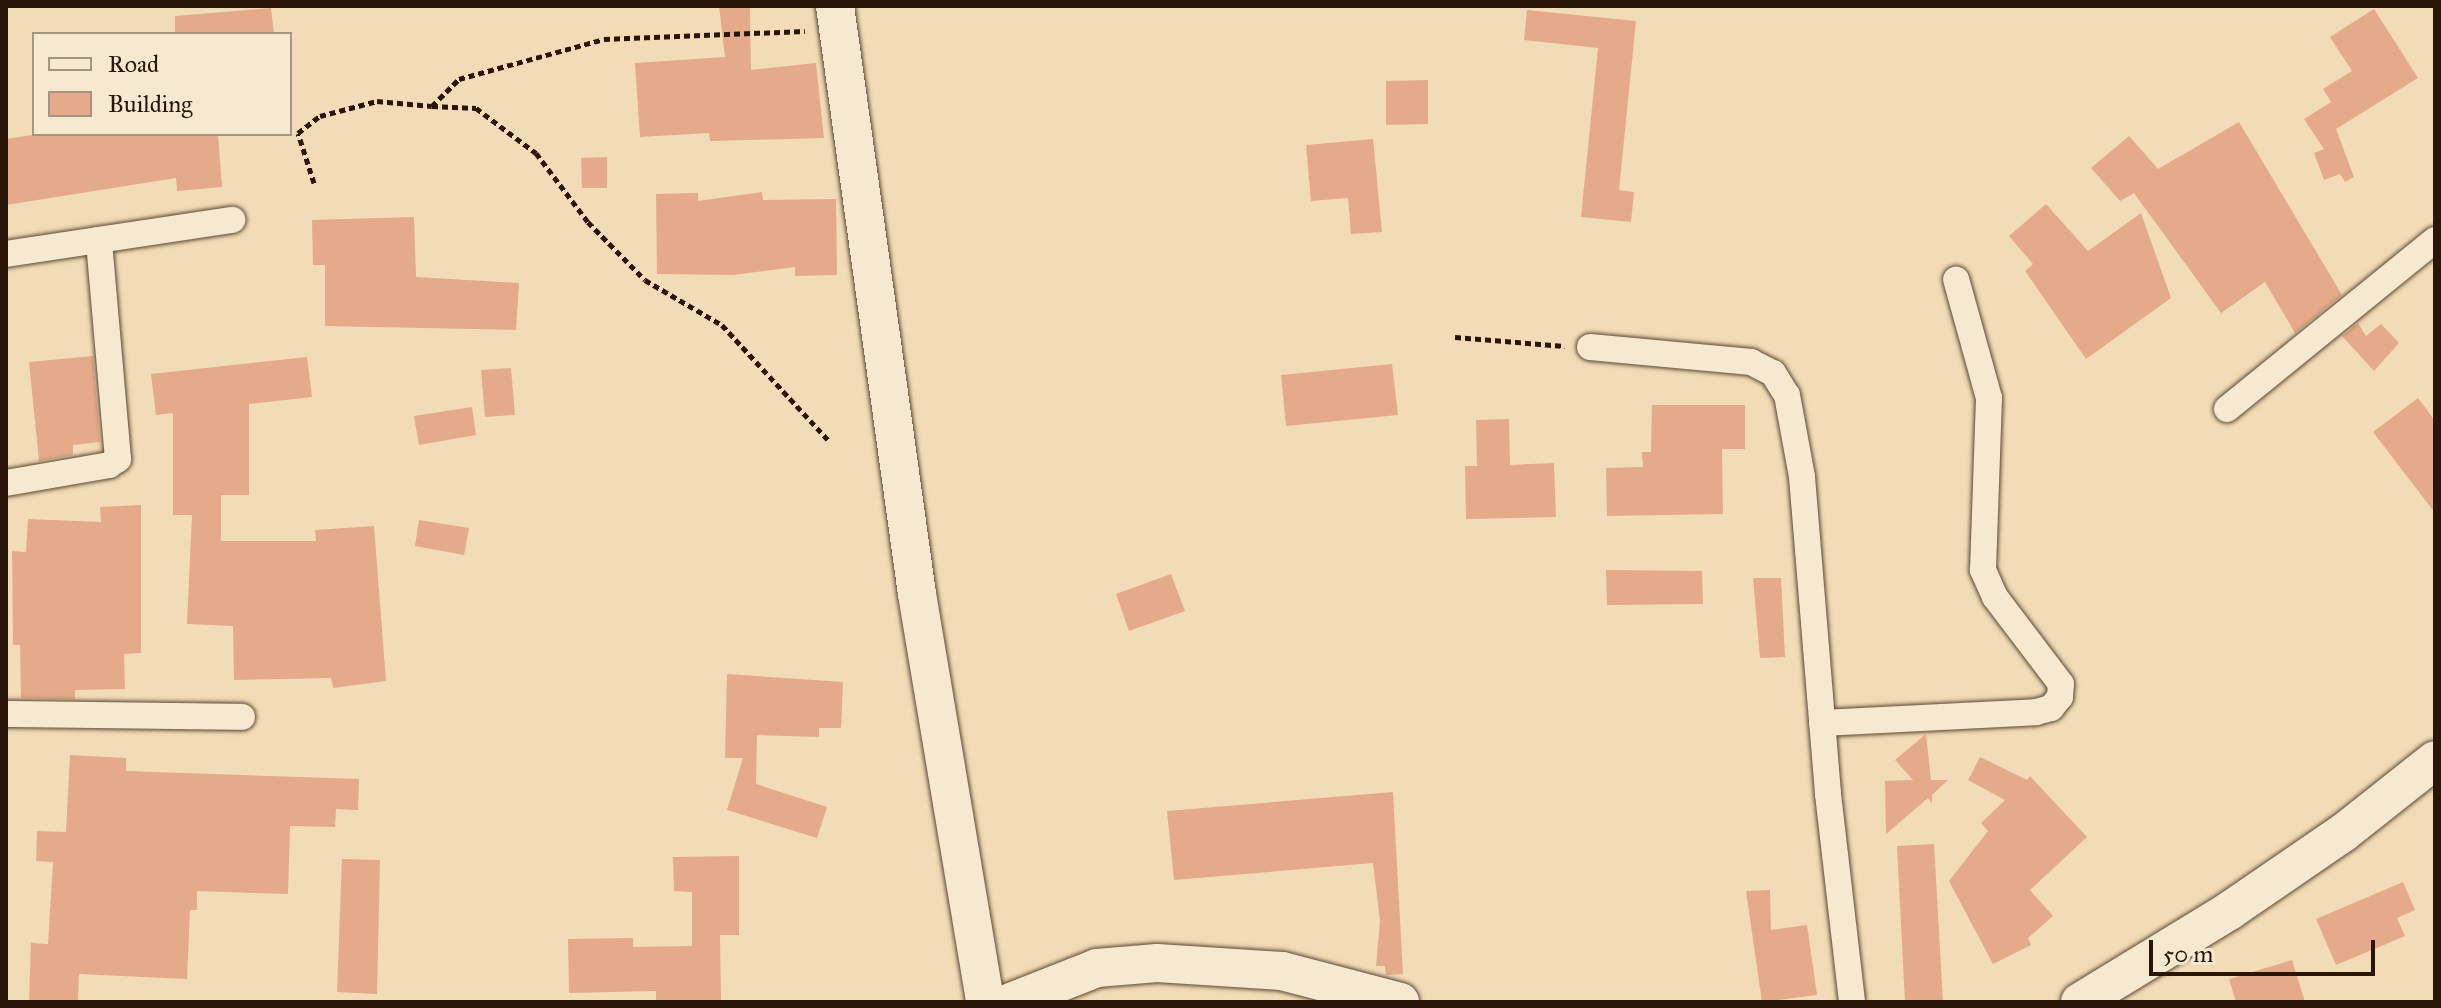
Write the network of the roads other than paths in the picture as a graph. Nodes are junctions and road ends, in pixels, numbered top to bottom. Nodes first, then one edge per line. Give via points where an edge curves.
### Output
1 (836, 18) edge
2 (232, 220) dead end
3 (99, 240) junction
4 (2435, 240) edge
5 (6, 254) edge
6 (1956, 279) dead end
7 (1590, 347) road end
8 (2227, 409) dead end
9 (6, 483) edge
10 (6, 714) edge
11 (242, 717) dead end
12 (1822, 723) junction
13 (2435, 760) edge
14 (985, 1002) edge
15 (1011, 1002) edge
16 (1400, 1002) edge
17 (1852, 1002) edge
18 (2080, 1002) edge

1 - 14 street via 915,578
2 - 3 street
3 - 5 street
3 - 9 street via 118,459
4 - 8 street
6 - 12 street via 1989,398 1983,570 1995,597 2061,684 2060,697 2051,708 2036,712
7 - 12 street via 1751,362 1773,373 1787,395 1802,477
10 - 11 street
12 - 17 street
13 - 18 street via 2343,833 2229,911
15 - 16 street via 1097,968 1169,963 1282,971

